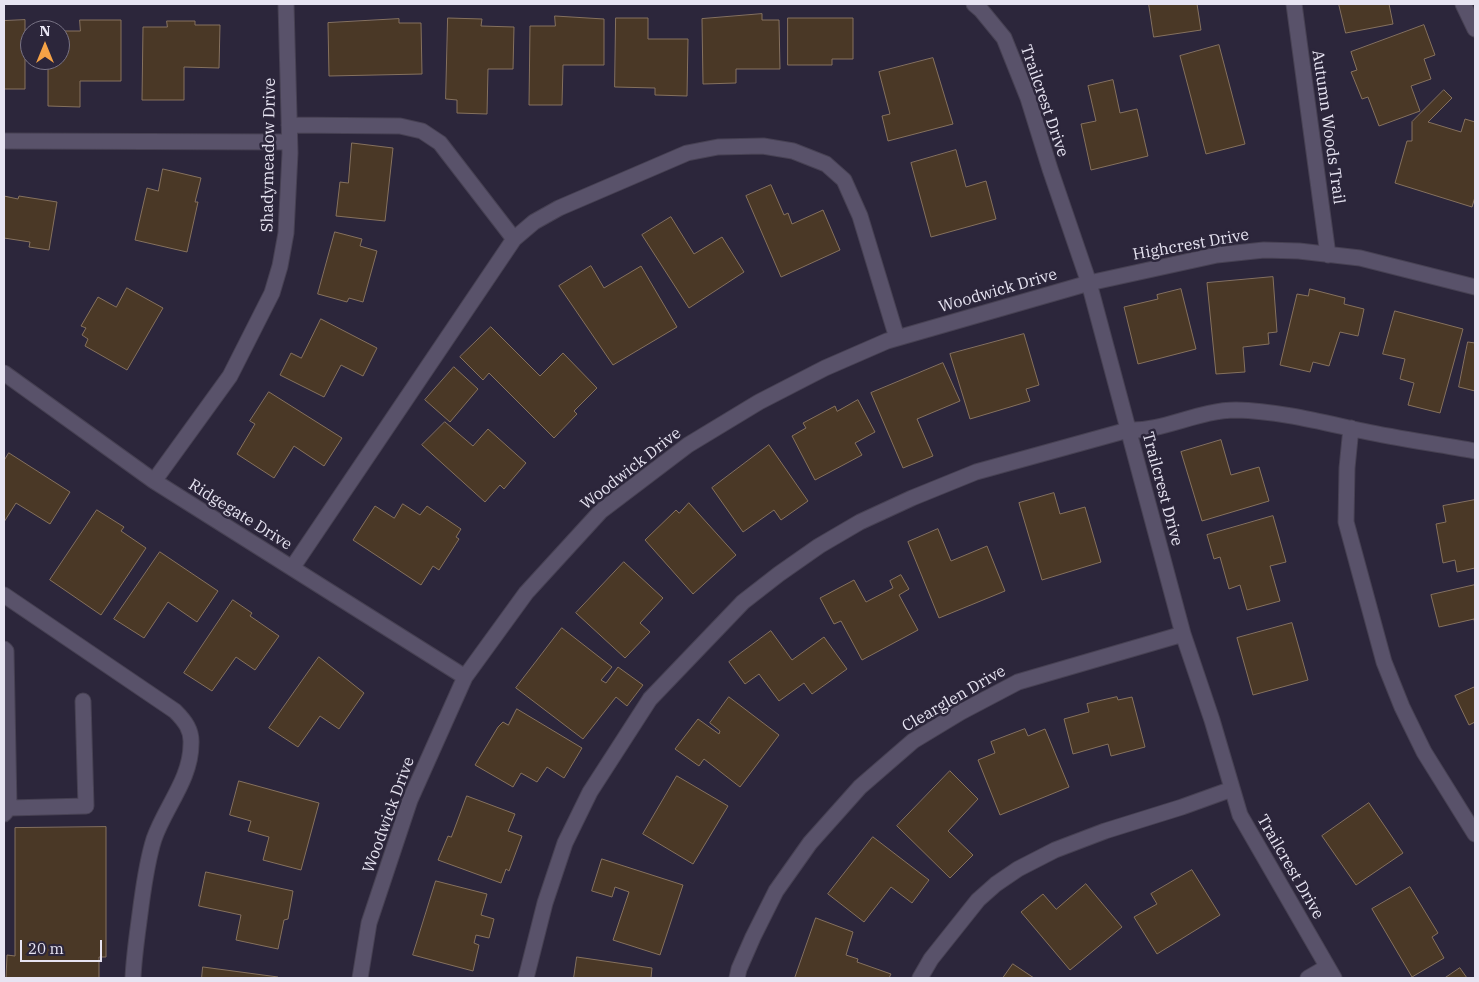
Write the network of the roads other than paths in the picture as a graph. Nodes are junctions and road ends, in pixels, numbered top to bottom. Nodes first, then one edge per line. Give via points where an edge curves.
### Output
1 (286, 4) edge
2 (974, 4) edge
3 (1294, 4) edge
4 (1463, 4) edge
5 (1475, 29) edge
6 (289, 125) junction
7 (4, 141) edge
8 (289, 142) junction
9 (514, 239) junction
10 (1328, 255) junction
11 (1089, 284) junction
12 (1475, 287) edge
13 (897, 338) junction
14 (4, 373) edge
15 (1351, 428) junction
16 (1128, 430) junction
17 (1475, 451) edge
18 (154, 481) junction
19 (292, 568) junction
20 (4, 595) edge
21 (1182, 634) junction
22 (4, 650) edge
23 (465, 677) junction
24 (83, 701) dead end
25 (1232, 789) junction
26 (6, 811) edge
27 (1475, 834) edge
28 (1330, 973) edge
29 (133, 978) edge
30 (360, 978) edge
31 (526, 978) edge
32 (737, 978) edge
33 (920, 978) edge
34 (1308, 978) edge

1 - 6 street, Shadymeadow Drive
2 - 11 street, Trailcrest Drive via 1004,38 1028,98
3 - 10 street, Autumn Woods Trail
4 - 5 street
6 - 8 street, Shadymeadow Drive
6 - 9 street via 400,126 422,131 440,142
7 - 8 street
8 - 18 street, Shadymeadow Drive via 286,233 272,293 230,376
9 - 13 street via 534,222 559,208 687,153 718,147 763,146 793,151 826,164 844,180 860,216
9 - 19 street
10 - 11 street, Highcrest Drive via 1264,250 1217,255
10 - 12 street, Highcrest Drive via 1360,258
11 - 13 street, Woodwick Drive
11 - 16 street, Trailcrest Drive
13 - 23 street, Woodwick Drive via 825,368 759,402 688,446 601,511 526,593
14 - 18 street, Ridgegate Drive
15 - 16 street via 1285,414 1235,410 1202,414 1140,431
15 - 17 street
15 - 27 street via 1346,522 1384,662 1424,752
16 - 21 street, Trailcrest Drive
16 - 31 street via 976,472 912,498 860,522 819,546 743,602 650,699 590,792 565,843 545,903
18 - 19 street, Ridgegate Drive
19 - 23 street, Ridgegate Drive
20 - 29 street via 175,711 191,732 189,760 154,838 149,859 134,951
21 - 25 street, Trailcrest Drive
21 - 32 street, Clearglen Drive via 1018,682 913,741 860,786 810,843 776,891
22 - 26 street
23 - 30 street, Woodwick Drive via 410,800 369,923
24 - 26 street via 86,806
25 - 28 street, Trailcrest Drive via 1240,814
25 - 33 street via 1097,834 1018,869 978,900 931,959
28 - 34 street

